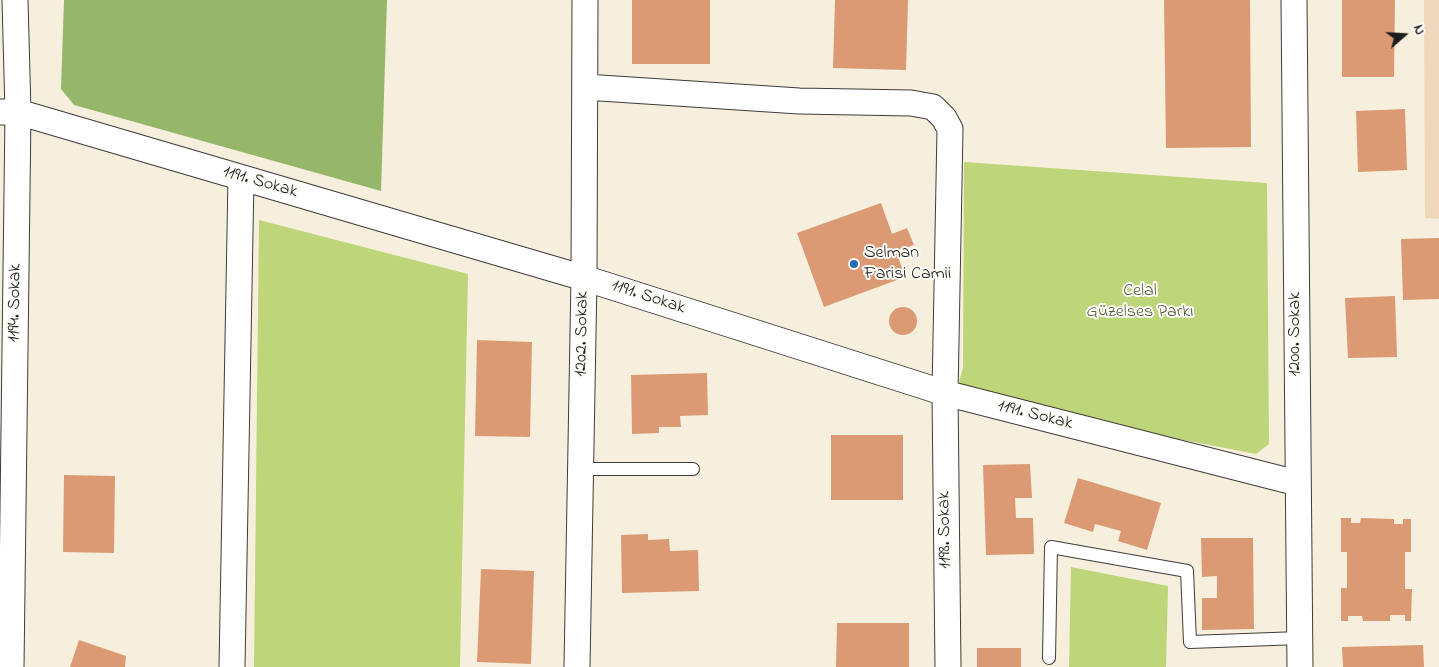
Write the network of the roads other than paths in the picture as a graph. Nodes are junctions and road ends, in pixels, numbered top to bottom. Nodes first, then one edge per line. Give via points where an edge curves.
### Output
1 (15, 0) edge
2 (585, 0) edge
3 (1294, 0) edge
4 (585, 87) junction
5 (9, 112) edge
6 (241, 178) junction
7 (584, 278) junction
8 (944, 393) junction
9 (581, 469) junction
10 (693, 469) dead end
11 (1297, 483) junction
12 (1300, 638) junction
13 (1049, 658) dead end
14 (11, 667) edge
15 (232, 667) edge
16 (577, 667) edge
17 (948, 667) edge
18 (1300, 667) edge

1 - 5 street, 1194. Sokak
2 - 4 street, 1202. Sokak
3 - 11 street, 1200. Sokak
4 - 7 street, 1202. Sokak
4 - 8 street, 1198. Sokak via 799,101 911,103 933,108 950,129
5 - 6 street, 1191. Sokak
5 - 14 street, 1194. Sokak
6 - 7 street, 1191. Sokak
6 - 15 street
7 - 8 street, 1191. Sokak
7 - 9 street, 1202. Sokak
8 - 11 street, 1191. Sokak
8 - 17 street, 1198. Sokak
9 - 10 lane
9 - 16 street, 1202. Sokak
11 - 12 street, 1200. Sokak
12 - 13 lane via 1190,642 1186,571 1051,548
12 - 18 street, 1200. Sokak

